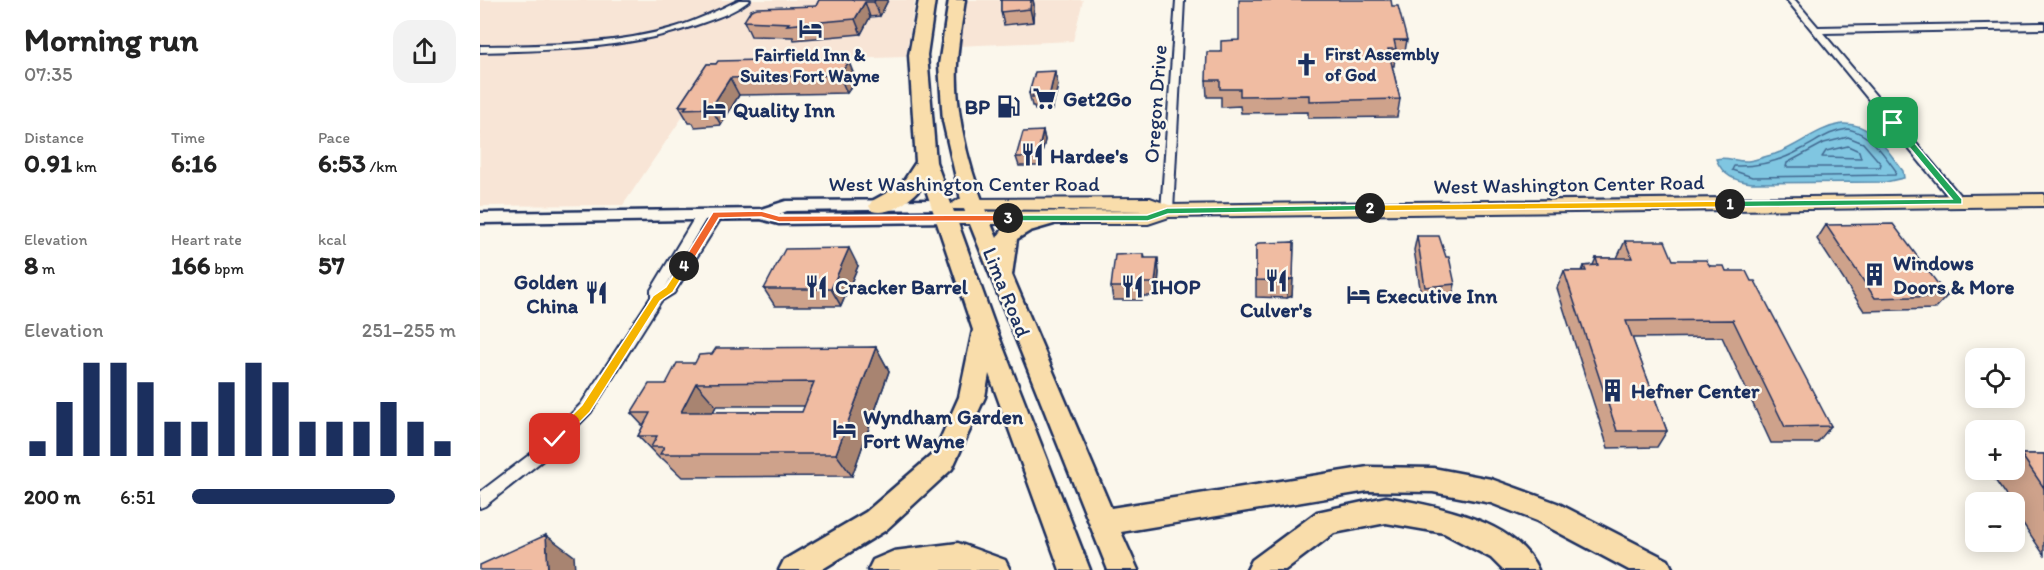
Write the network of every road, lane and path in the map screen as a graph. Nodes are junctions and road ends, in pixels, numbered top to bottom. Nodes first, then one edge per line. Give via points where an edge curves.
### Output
1 (746, 0) edge
2 (927, 0) edge
3 (957, 0) edge
4 (1180, 0) edge
5 (1791, 0) edge
6 (2044, 26) edge
7 (1816, 30) junction
8 (480, 49) edge
9 (926, 162) junction
10 (2044, 200) edge
11 (1959, 202) junction
12 (879, 206) junction
13 (974, 211) junction
14 (1167, 211) junction
15 (944, 212) junction
16 (761, 214) junction
17 (709, 215) junction
18 (480, 218) edge
19 (1047, 219) junction
20 (1002, 282) junction
21 (984, 329) junction
22 (480, 501) edge
23 (1104, 522) junction
24 (794, 570) edge
25 (883, 570) edge
26 (995, 570) edge
27 (1075, 570) edge
28 (1122, 570) edge
29 (1262, 570) edge
30 (1523, 570) edge
31 (1658, 570) edge

1 - 8 street via 705,20 637,41 583,48
2 - 9 highway, Lima Road via 918,55
3 - 13 highway, Lima Road via 948,65 952,121
4 - 14 street, Oregon Drive
5 - 7 street
6 - 7 street
7 - 11 street
9 - 12 highway via 906,194
9 - 15 highway, Lima Road
10 - 11 main road, West Washington Center Road
11 - 14 main road, West Washington Center Road
12 - 15 main road, West Washington Center Road
12 - 16 main road, West Washington Center Road via 786,206
13 - 14 main road, West Washington Center Road via 1149,204
13 - 15 main road, West Washington Center Road
13 - 19 main road, West Washington Center Road
13 - 20 highway, Lima Road
14 - 19 main road, West Washington Center Road via 1148,218
15 - 16 main road, West Washington Center Road via 779,219
15 - 21 highway, Lima Road
16 - 17 main road, West Washington Center Road
17 - 18 main road, West Washington Center Road
17 - 22 street via 670,290 657,298 586,408 542,453
19 - 20 highway via 1009,231 1003,249
20 - 23 highway, Lima Road
21 - 24 highway via 972,397 943,461 876,521
21 - 27 highway, Lima Road
23 - 28 highway, Lima Road
23 - 31 highway via 1368,479 1433,480 1491,491 1547,512
25 - 26 highway via 958,557
29 - 30 highway via 1327,521 1386,510 1448,521 1501,548

